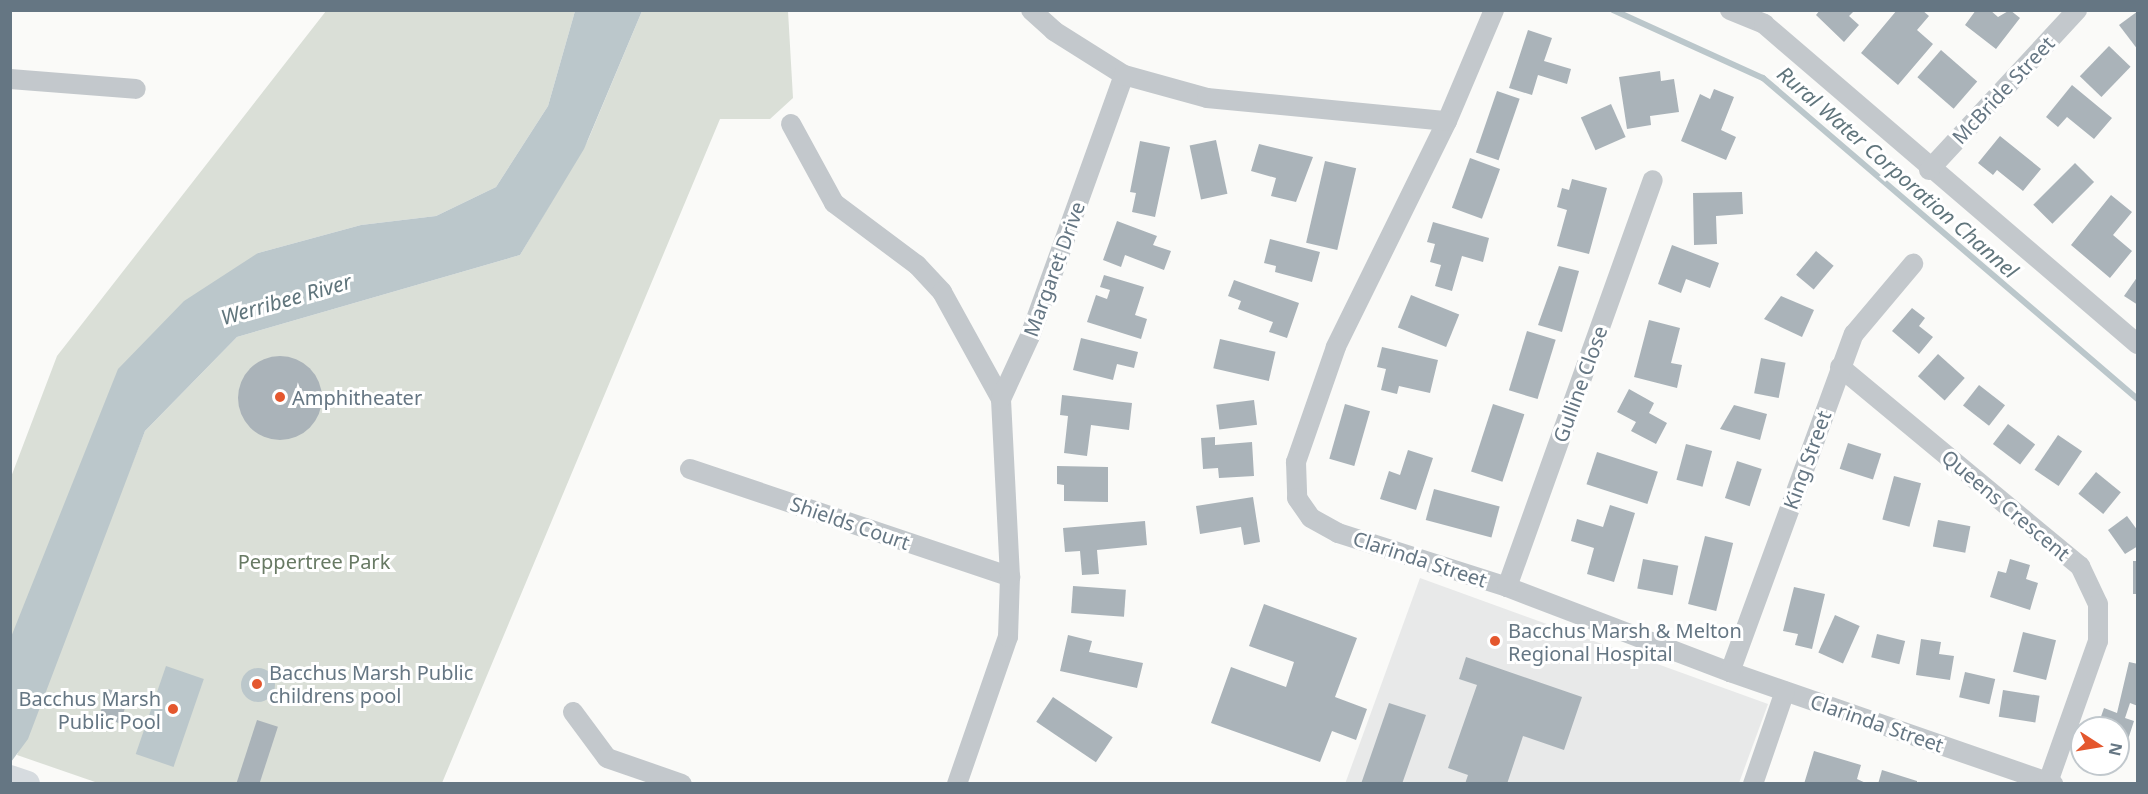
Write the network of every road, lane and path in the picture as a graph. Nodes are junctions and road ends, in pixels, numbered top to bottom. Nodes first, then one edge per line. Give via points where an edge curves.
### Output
1 (1031, 10) edge
2 (1494, 10) edge
3 (1730, 10) edge
4 (2078, 10) edge
5 (1770, 17) edge
6 (1124, 75) junction
7 (10, 79) edge
8 (136, 89) dead end
9 (1447, 121) junction
10 (791, 124) dead end
11 (1929, 170) junction
12 (1653, 180) dead end
13 (1913, 264) dead end
14 (2138, 344) edge
15 (1840, 367) junction
16 (1000, 399) junction
17 (690, 469) dead end
18 (1010, 577) junction
19 (1507, 587) junction
20 (1730, 672) junction
21 (1785, 691) junction
22 (573, 712) dead end
23 (10, 778) edge
24 (27, 783) edge
25 (682, 783) edge
26 (957, 783) edge
27 (1753, 783) edge
28 (2050, 783) edge

1 - 6 street
2 - 9 street, Clarinda Street
3 - 5 street
4 - 11 street, McBride Street
5 - 11 street
6 - 9 street via 1207,98
6 - 16 street, Margaret Drive via 1030,336
7 - 8 street
9 - 19 street, Clarinda Street via 1336,347 1296,462 1294,481 1297,498 1311,518 1338,533
10 - 16 street via 834,203 917,265 942,292
11 - 14 street
12 - 19 street, Gulline Close
13 - 15 street, King Street via 1854,334
15 - 20 street, King Street
15 - 28 street, Queens Crescent via 2080,566 2098,604 2098,641
16 - 18 street, Margaret Drive
17 - 18 street, Shields Court
18 - 26 street, Margaret Drive via 1008,638
19 - 20 street, Clarinda Street
20 - 21 street, Clarinda Street
21 - 27 street
21 - 28 street, Clarinda Street
22 - 25 street via 607,758
23 - 24 main road

